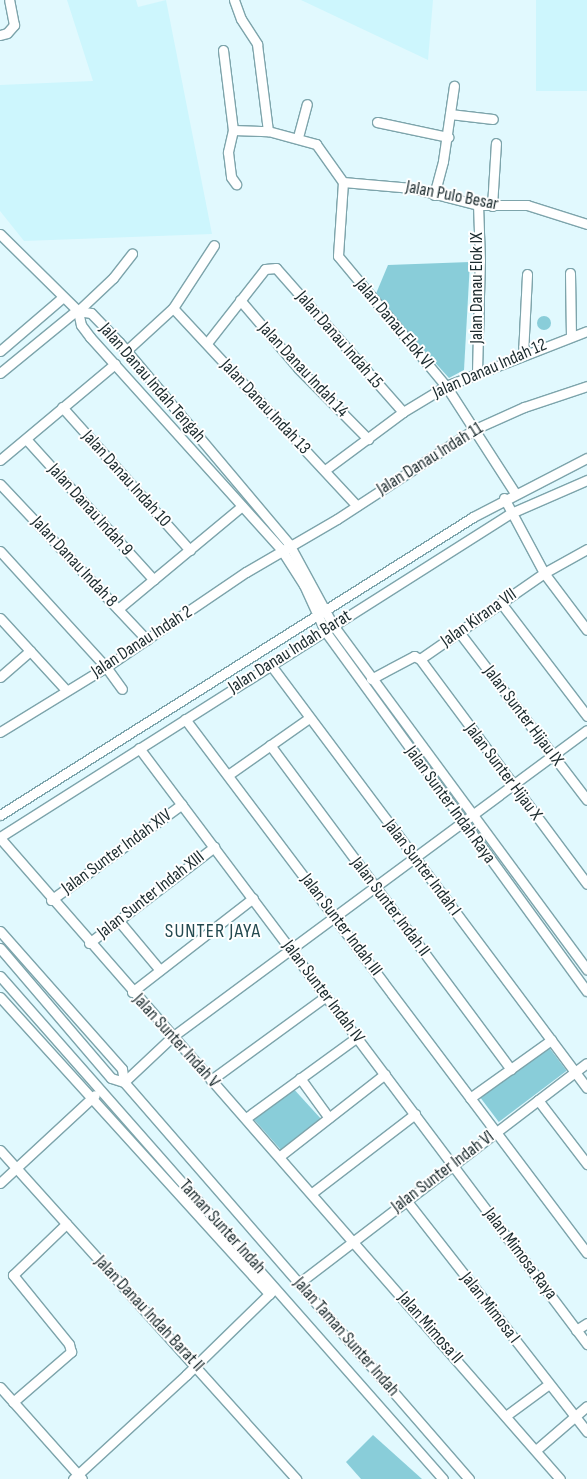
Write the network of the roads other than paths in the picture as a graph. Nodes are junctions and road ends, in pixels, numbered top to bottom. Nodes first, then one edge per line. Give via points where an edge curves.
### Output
1 (9, 0) edge
2 (234, 0) edge
3 (0, 35) edge
4 (223, 50) dead end
5 (454, 86) dead end
6 (307, 104) dead end
7 (450, 114) junction
8 (493, 119) dead end
9 (377, 122) dead end
10 (233, 130) junction
11 (268, 131) junction
12 (298, 137) junction
13 (448, 137) junction
14 (496, 143) dead end
15 (343, 182) junction
16 (236, 184) dead end
17 (434, 195) junction
18 (478, 205) junction
19 (492, 206) junction
20 (587, 224) edge
21 (2, 241) edge
22 (214, 245) dead end
23 (132, 254) dead end
24 (570, 273) dead end
25 (528, 274) dead end
26 (63, 297) junction
27 (240, 300) junction
28 (173, 308) junction
29 (77, 311) junction
30 (587, 331) edge
31 (571, 335) junction
32 (207, 343) junction
33 (0, 351) edge
34 (126, 351) junction
35 (523, 354) junction
36 (115, 364) junction
37 (477, 372) junction
38 (0, 373) edge
39 (446, 386) junction
40 (587, 386) edge
41 (62, 408) junction
42 (403, 412) junction
43 (475, 429) junction
44 (368, 439) junction
45 (26, 440) junction
46 (587, 458) edge
47 (0, 460) edge
48 (325, 470) junction
49 (587, 480) edge
50 (0, 484) edge
51 (515, 492) junction
52 (504, 498) junction
53 (242, 506) junction
54 (357, 506) junction
55 (512, 513) junction
56 (285, 546) junction
57 (587, 549) edge
58 (190, 550) junction
59 (0, 551) edge
60 (544, 573) junction
61 (154, 580) junction
62 (501, 603) junction
63 (118, 609) junction
64 (321, 613) junction
65 (0, 618) edge
66 (584, 620) edge
67 (333, 625) junction
68 (587, 630) edge
69 (325, 631) junction
70 (459, 632) junction
71 (147, 640) junction
72 (30, 651) junction
73 (420, 659) junction
74 (270, 664) junction
75 (106, 667) junction
76 (0, 677) edge
77 (371, 679) junction
78 (122, 689) dead end
79 (66, 690) junction
80 (587, 716) edge
81 (309, 718) junction
82 (185, 719) junction
83 (587, 730) edge
84 (0, 732) edge
85 (270, 746) junction
86 (139, 748) junction
87 (553, 755) junction
88 (228, 775) junction
89 (513, 786) junction
90 (587, 800) edge
91 (182, 804) junction
92 (0, 815) edge
93 (473, 816) junction
94 (464, 822) junction
95 (0, 838) edge
96 (214, 847) junction
97 (415, 859) junction
98 (587, 884) edge
99 (375, 888) junction
100 (253, 898) junction
101 (52, 900) junction
102 (336, 917) junction
103 (118, 920) junction
104 (0, 931) edge
105 (89, 943) junction
106 (0, 948) edge
107 (291, 949) junction
108 (587, 969) edge
109 (160, 970) junction
110 (35, 971) junction
111 (0, 976) edge
112 (26, 979) junction
113 (587, 991) edge
114 (132, 992) junction
115 (0, 996) edge
116 (326, 996) junction
117 (172, 1037) junction
118 (357, 1037) junction
119 (551, 1040) junction
120 (587, 1063) edge
121 (511, 1069) junction
122 (575, 1072) junction
123 (385, 1074) junction
124 (300, 1078) junction
125 (211, 1080) junction
126 (124, 1082) junction
127 (587, 1088) edge
128 (100, 1090) junction
129 (91, 1098) junction
130 (470, 1098) junction
131 (538, 1100) junction
132 (415, 1114) junction
133 (246, 1118) junction
134 (329, 1118) junction
135 (496, 1131) junction
136 (0, 1150) edge
137 (280, 1156) junction
138 (453, 1164) junction
139 (587, 1164) edge
140 (16, 1168) junction
141 (0, 1183) edge
142 (312, 1193) junction
143 (406, 1200) junction
144 (66, 1224) junction
145 (354, 1241) junction
146 (587, 1253) edge
147 (299, 1283) junction
148 (272, 1291) junction
149 (587, 1323) edge
150 (576, 1330) junction
151 (587, 1344) edge
152 (197, 1365) junction
153 (549, 1384) junction
154 (0, 1387) edge
155 (13, 1402) junction
156 (587, 1406) edge
157 (507, 1415) junction
158 (574, 1417) junction
159 (587, 1432) edge
160 (536, 1450) junction
161 (77, 1478) edge
162 (296, 1479) edge
163 (443, 1479) edge
164 (469, 1479) edge
165 (560, 1479) edge

1 - 3 street via 14,24 7,33
2 - 11 street via 241,20 257,44
4 - 10 street
5 - 7 street
6 - 12 street
7 - 8 street
7 - 13 street
9 - 13 street
10 - 11 street
10 - 16 street via 228,152 231,178
11 - 12 street
12 - 15 street via 318,146
13 - 17 street
14 - 19 street
15 - 17 street, Jalan Pulo Besar via 397,186
15 - 39 street, Jalan Danau Elok VI via 338,256
17 - 18 street, Jalan Pulo Besar
18 - 19 street, Jalan Pulo Besar
18 - 37 street, Jalan Danau Elok IX
19 - 20 street, Jalan Pulo Besar via 527,205
21 - 26 street
22 - 28 street
23 - 29 street
24 - 31 street
25 - 35 street
26 - 29 street
26 - 33 street
27 - 32 street
27 - 42 street, Jalan Danau Indah 15 via 265,269 276,268
27 - 44 street, Jalan Danau Indah 14 via 298,368
28 - 32 street, Jalan Danau Indah 13
28 - 34 street
29 - 34 street, Jalan Danau Indah Tengah via 91,313
29 - 36 street, Jalan Danau Indah Tengah via 80,325
29 - 38 street
30 - 31 street, Jalan Danau Indah 12
31 - 35 street, Jalan Danau Indah 12
32 - 48 street, Jalan Danau Indah 13
34 - 56 street, Jalan Danau Indah Tengah
35 - 37 street, Jalan Danau Indah 12
36 - 41 street
36 - 53 street, Jalan Danau Indah Tengah
37 - 39 street, Jalan Danau Indah 12
39 - 42 street, Jalan Danau Indah 12
39 - 43 street, Jalan Danau Elok VI
40 - 43 street, Jalan Danau Indah 11 via 524,406
41 - 45 street
41 - 58 street, Jalan Danau Indah 10
42 - 44 street, Jalan Danau Indah 12
43 - 51 street, Jalan Danau Elok VI
43 - 54 street, Jalan Danau Indah 11
44 - 48 street, Jalan Danau Indah 12
45 - 47 street
45 - 61 street, Jalan Danau Indah 9
46 - 51 street, Jalan Danau Indah Barat
48 - 54 street, Jalan Danau Indah 13
49 - 55 street, Jalan Danau Indah Barat
50 - 63 street, Jalan Danau Indah 8
51 - 52 street, Jalan Danau Indah Barat
52 - 55 street
52 - 64 street, Jalan Danau Indah Barat
53 - 56 street, Jalan Danau Indah Tengah
53 - 58 street
54 - 56 street, Jalan Danau Indah 11
55 - 60 street
55 - 67 street, Jalan Danau Indah Barat
56 - 64 street, Jalan Danau Indah Tengah
56 - 71 street, Jalan Danau Indah 2
57 - 60 street, Jalan Kirana VII
58 - 61 street
59 - 75 street
60 - 62 street, Jalan Kirana VII
60 - 66 street
61 - 63 street
62 - 70 street, Jalan Kirana VII
62 - 80 street
63 - 71 street, Jalan Danau Indah 8
64 - 67 street, Jalan Sunter Indah Raya
64 - 69 street, Jalan Sunter Indah Raya
64 - 92 street, Jalan Danau Indah Barat
65 - 72 street
66 - 68 street
67 - 69 street, Jalan Danau Indah Barat
67 - 77 street, Jalan Sunter Indah Raya
69 - 74 street, Jalan Danau Indah Barat
69 - 94 street, Jalan Sunter Indah Raya
70 - 73 street, Jalan Kirana VII
70 - 87 street, Jalan Sunter Hijau IX
71 - 75 street, Jalan Danau Indah 2
72 - 76 street
72 - 79 street
73 - 77 street, Jalan Kirana VII via 414,656
73 - 89 street, Jalan Sunter Hijau X
74 - 81 street, Jalan Sunter Indah I
74 - 82 street, Jalan Danau Indah Barat
75 - 78 street
75 - 79 street, Jalan Danau Indah 2
77 - 93 street, Jalan Sunter Indah Raya
79 - 84 street, Jalan Danau Indah 2
81 - 85 street
81 - 97 street, Jalan Sunter Indah I
82 - 86 street, Jalan Danau Indah Barat
82 - 88 street, Jalan Sunter Indah III
83 - 87 street
85 - 88 street
85 - 99 street, Jalan Sunter Indah II
86 - 91 street, Jalan Sunter Indah IV
86 - 95 street, Jalan Danau Indah Barat
87 - 89 street
87 - 90 street, Jalan Sunter Hijau IX
88 - 102 street, Jalan Sunter Indah III
89 - 93 street
89 - 98 street, Jalan Sunter Hijau X
91 - 96 street, Jalan Sunter Indah IV
91 - 101 street, Jalan Sunter Indah XIV
93 - 94 street
93 - 108 street, Jalan Sunter Indah Raya
94 - 97 street
94 - 113 street, Jalan Sunter Indah Raya via 502,879
95 - 101 street, Jalan Sunter Indah V
96 - 100 street, Jalan Sunter Indah IV
96 - 103 street, Jalan Sunter Indah XIII
97 - 99 street
97 - 119 street, Jalan Sunter Indah I
99 - 102 street
99 - 121 street, Jalan Sunter Indah II
100 - 107 street, Jalan Sunter Indah IV
100 - 109 street
101 - 105 street, Jalan Sunter Indah V
102 - 107 street
102 - 130 street, Jalan Sunter Indah III
103 - 105 street, Jalan Sunter Indah XIII
103 - 109 street
104 - 110 street, Jalan Taman Sunter Indah
105 - 114 street, Jalan Sunter Indah V
106 - 112 street, Jalan Taman Sunter Indah
107 - 116 street, Jalan Sunter Indah IV
107 - 117 street
109 - 114 street
110 - 112 street
110 - 126 street, Jalan Taman Sunter Indah via 122,1069
111 - 128 street, Taman Sunter Indah
112 - 126 street, Jalan Taman Sunter Indah via 111,1078
114 - 117 street, Jalan Sunter Indah V
115 - 129 street
116 - 118 street, Jalan Sunter Indah IV
116 - 125 street
117 - 125 street, Jalan Sunter Indah V
117 - 126 street
118 - 123 street, Jalan Sunter Indah IV
118 - 124 street
119 - 121 street
119 - 122 street, Jalan Sunter Indah I
120 - 122 street, Jalan Sunter Indah VI
121 - 130 street
122 - 127 street, Jalan Sunter Indah I
122 - 131 street, Jalan Sunter Indah VI
123 - 132 street, Jalan Sunter Indah IV
123 - 134 street
124 - 133 street
124 - 134 street
125 - 133 street, Jalan Sunter Indah V
126 - 147 street, Jalan Taman Sunter Indah
128 - 129 street
128 - 148 street, Taman Sunter Indah
129 - 140 street
129 - 148 street
130 - 135 street, Jalan Sunter Indah III
131 - 135 street, Jalan Sunter Indah VI
131 - 139 street
132 - 138 street, Jalan Sunter Indah IV
132 - 142 street
133 - 137 street, Jalan Sunter Indah V
134 - 137 street
135 - 138 street, Jalan Sunter Indah VI
135 - 146 street, Jalan Sunter Indah III
136 - 140 street, Jalan Danau Indah Barat II
137 - 142 street, Jalan Sunter Indah V
138 - 143 street, Jalan Sunter Indah VI
138 - 150 street, Jalan Mimosa Raya
140 - 141 street
140 - 144 street, Jalan Danau Indah Barat II
142 - 145 street, Jalan Sunter Indah V
143 - 145 street, Jalan Sunter Indah VI
143 - 153 street, Jalan Mimosa I
144 - 152 street, Jalan Danau Indah Barat II
144 - 155 street via 13,1275 69,1344 71,1352
145 - 147 street, Jalan Sunter Indah VI
145 - 157 street, Jalan Mimosa II
147 - 164 street, Jalan Taman Sunter Indah
148 - 152 street
148 - 163 street, Taman Sunter Indah
149 - 150 street
150 - 151 street, Jalan Mimosa Raya
152 - 161 street
152 - 162 street, Jalan Danau Indah Barat II
153 - 157 street
153 - 158 street, Jalan Mimosa I
154 - 155 street
155 - 161 street
156 - 158 street
157 - 160 street, Jalan Mimosa II
158 - 159 street, Jalan Mimosa I
158 - 160 street
160 - 165 street, Jalan Mimosa II

